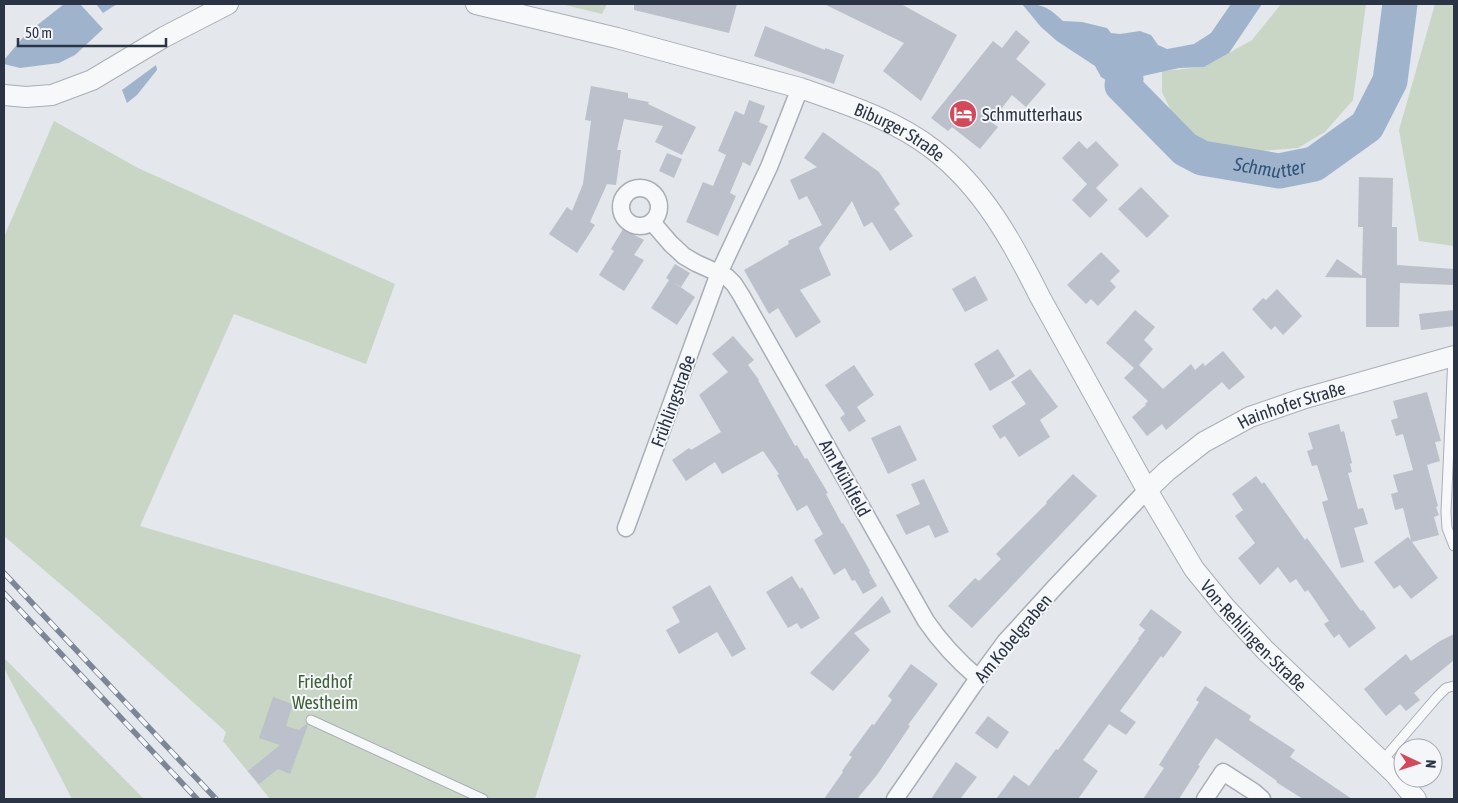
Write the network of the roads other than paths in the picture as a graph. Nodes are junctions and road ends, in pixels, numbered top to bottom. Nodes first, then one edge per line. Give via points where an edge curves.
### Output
1 (228, 4) edge
2 (476, 4) edge
3 (800, 88) junction
4 (4, 95) edge
5 (652, 222) dead end
6 (720, 273) junction
7 (1453, 356) edge
8 (1148, 490) junction
9 (626, 528) dead end
10 (1454, 546) edge
11 (978, 678) junction
12 (1454, 686) edge
13 (311, 720) dead end
14 (1382, 761) junction
15 (483, 799) edge
16 (895, 799) edge
17 (1205, 799) edge
18 (1262, 799) edge
19 (1416, 799) edge

1 - 4 street via 92,80 52,95
2 - 3 street, Biburger Straße
3 - 6 street, Frühlingstraße via 769,167
3 - 8 street, Biburger Straße via 857,107 918,138 950,163 971,186 1019,256
5 - 6 street via 684,256
6 - 9 street, Frühlingstraße
6 - 11 street, Am Mühlfeld via 741,294 926,621 949,651
7 - 8 street, Hainhofer Straße via 1302,398 1250,417 1198,446
7 - 10 lane, Hainhofer Straße via 1446,512 1447,528
8 - 11 street, Am Kobelgraben via 1012,635
8 - 14 street, Von-Rehlingen-Straße via 1194,568 1225,607 1286,672
11 - 16 street, Am Kobelgraben
12 - 14 lane via 1446,688 1437,697
13 - 15 lane
14 - 19 street, Von-Rehlingen-Straße
17 - 18 street via 1223,772

